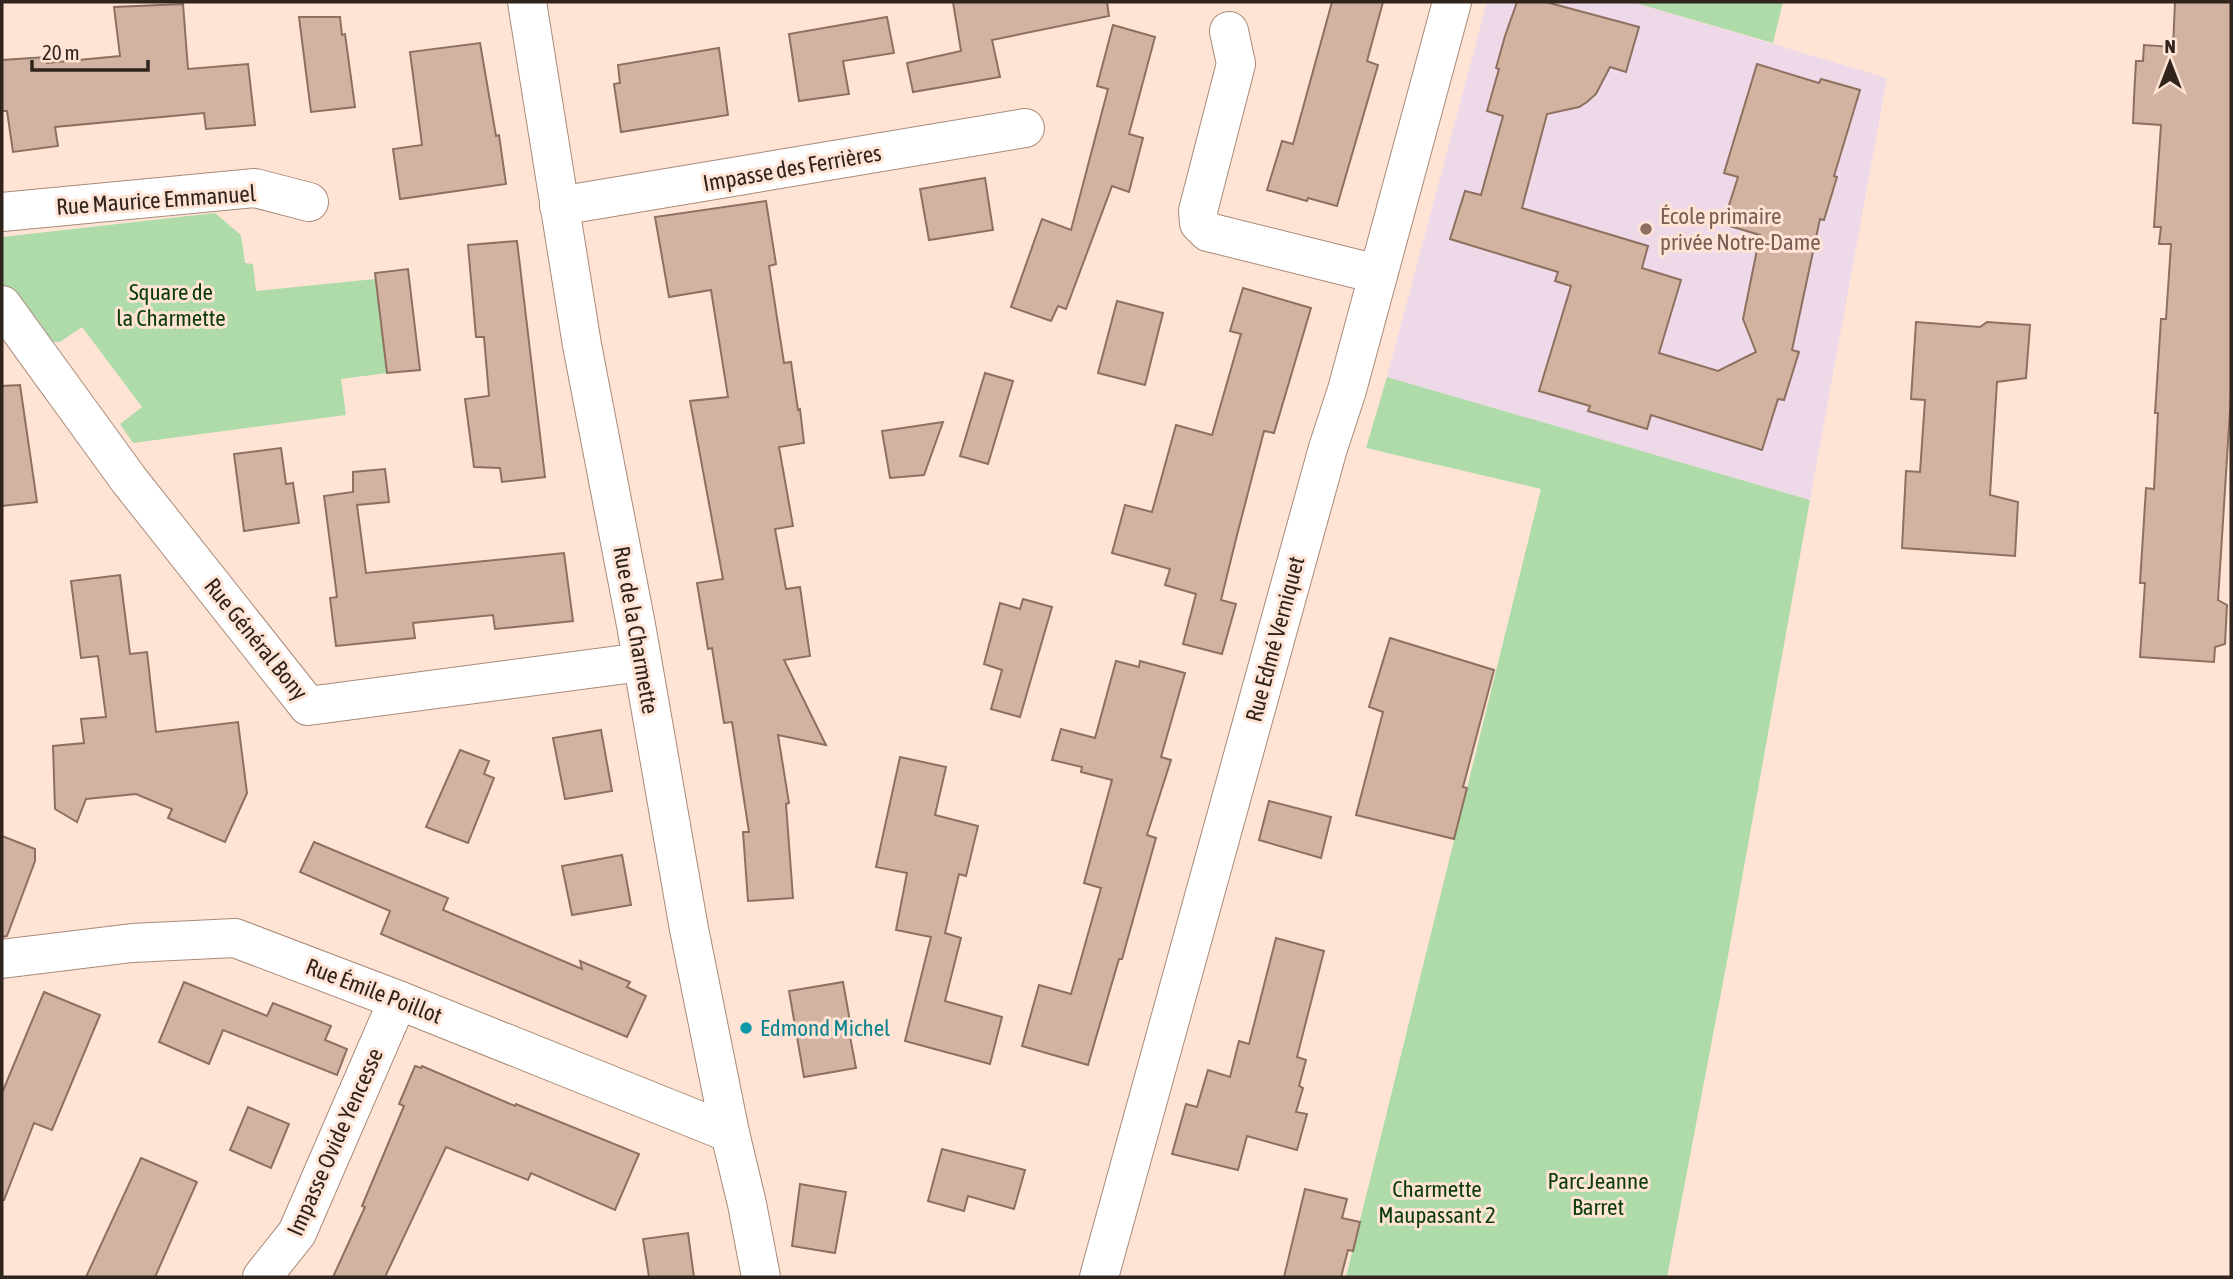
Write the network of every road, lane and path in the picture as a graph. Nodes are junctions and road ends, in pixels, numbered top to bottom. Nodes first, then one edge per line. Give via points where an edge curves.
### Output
1 (527, 2) edge
2 (1452, 2) edge
3 (1228, 31) dead end
4 (1025, 128) dead end
5 (309, 202) dead end
6 (559, 206) junction
7 (2, 212) edge
8 (1377, 274) junction
9 (2, 305) edge
10 (642, 662) junction
11 (3, 961) edge
12 (398, 1000) junction
13 (730, 1133) junction
14 (753, 1270) edge
15 (262, 1277) edge
16 (1099, 1277) edge

1 - 6 street, Rue de la Charmette
2 - 8 street, Rue Edmé Verniquet
3 - 8 street via 1236,64 1198,211 1199,223 1208,232
4 - 6 street, Impasse des Ferrières
5 - 7 street, Rue Maurice Emmanuel via 255,188
6 - 10 street, Rue de la Charmette
8 - 16 street, Rue Edmé Verniquet
9 - 10 street, Rue Général Bony via 129,480 308,706
10 - 13 street, Rue de la Charmette
11 - 12 street, Rue Émile Poillot via 132,943 235,938
12 - 13 street, Rue Émile Poillot
12 - 15 street, Impasse Ovide Yencesse via 297,1233
13 - 14 street, Rue de la Charmette via 747,1204

